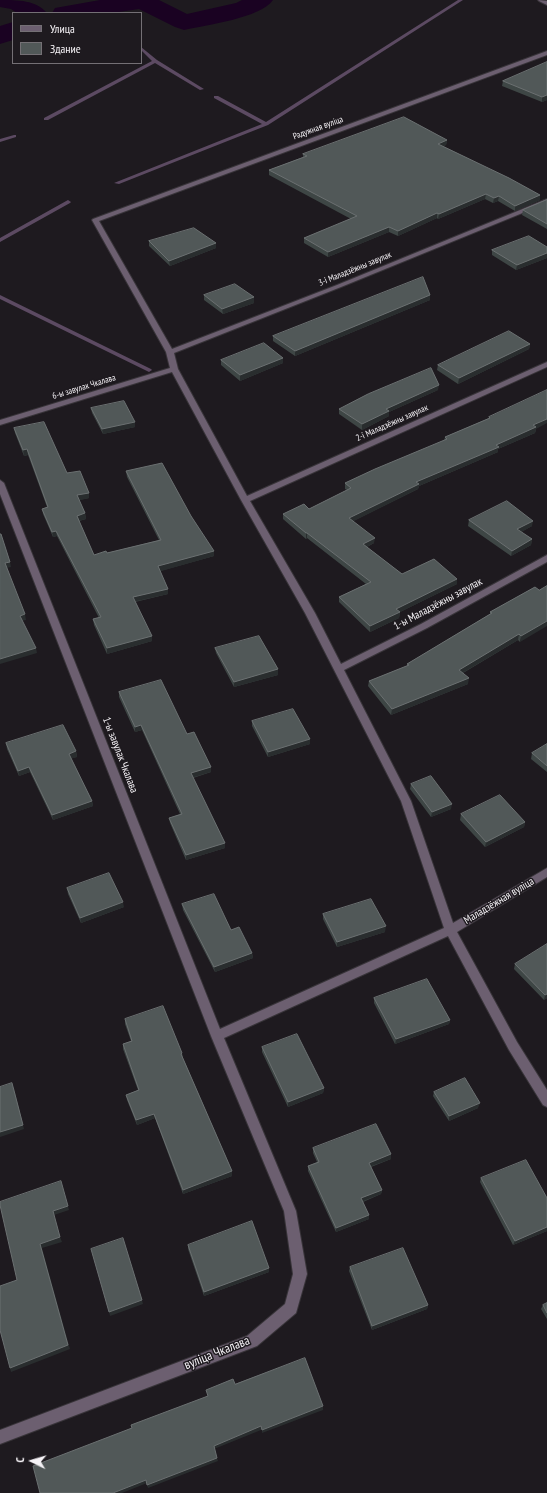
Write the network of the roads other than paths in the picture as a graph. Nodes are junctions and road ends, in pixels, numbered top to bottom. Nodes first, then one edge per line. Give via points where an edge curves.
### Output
1 (541, 0) edge
2 (547, 3) edge
3 (547, 53) edge
4 (547, 201) edge
5 (170, 352) junction
6 (547, 364) edge
7 (174, 369) junction
8 (0, 423) edge
9 (0, 483) edge
10 (245, 500) junction
11 (547, 558) edge
12 (339, 669) junction
13 (547, 872) edge
14 (450, 930) junction
15 (217, 1036) junction
16 (547, 1101) edge
17 (0, 1436) edge

1 - 2 street
3 - 5 street, Радужная вуліца via 95,220
4 - 5 street, 3-і Маладзёжны завулак
5 - 7 street
6 - 10 street, 2-і Маладзёжны завулак
7 - 8 street, 6-ы завулак Чкалава
7 - 10 street
9 - 15 street, 1-ы завулак Чкалава
10 - 12 street via 310,612
11 - 12 street, 1-ы Маладзёжны завулак via 424,626
12 - 14 street via 406,802
13 - 14 street, Маладзёжная вуліца
14 - 15 street, Маладзёжная вуліца
14 - 16 street via 513,1046
15 - 17 street, вуліца Чкалава via 290,1211 300,1274 291,1308 252,1341

